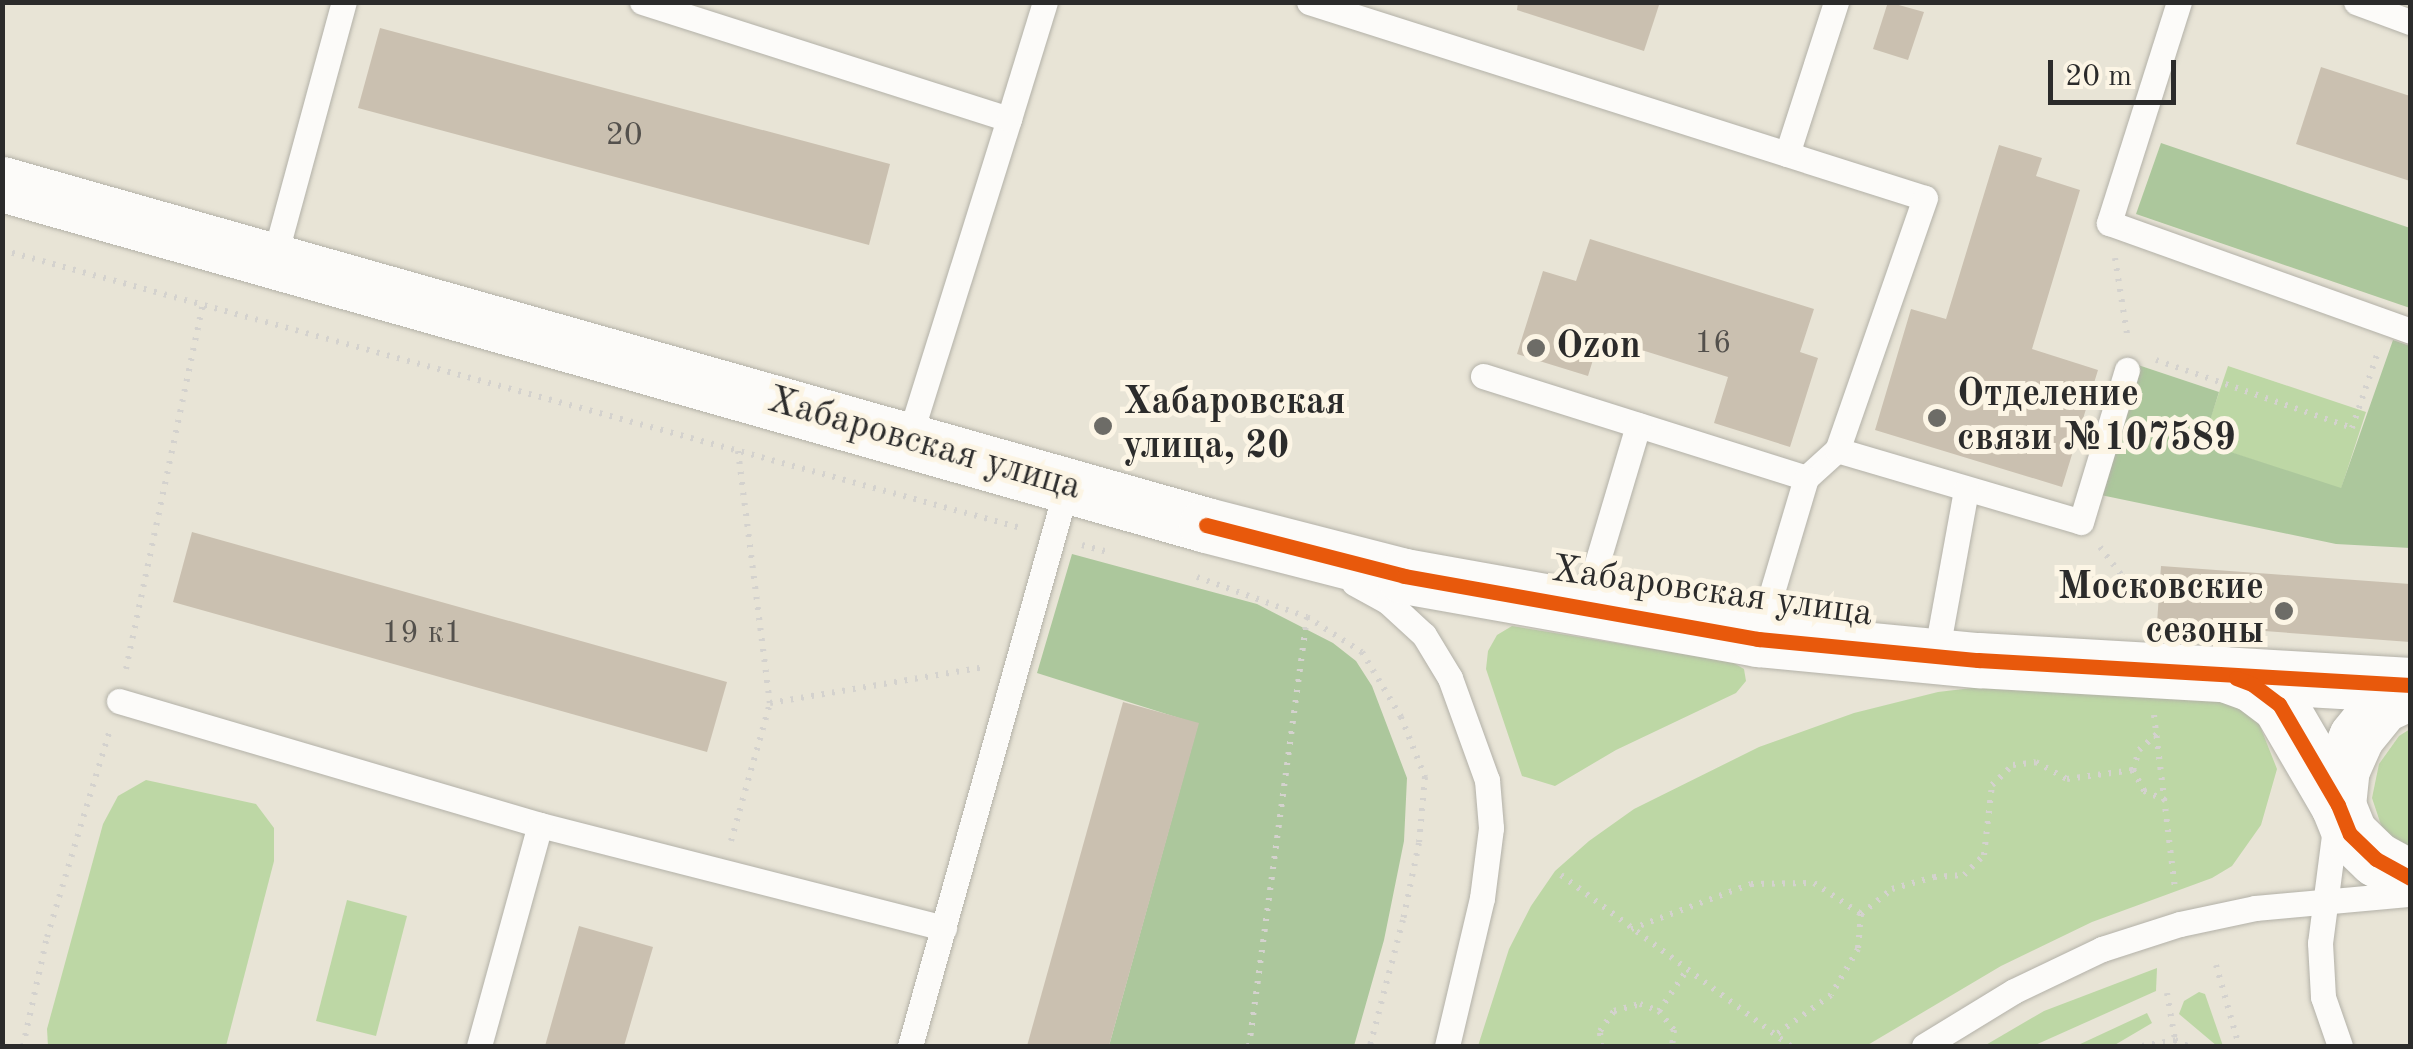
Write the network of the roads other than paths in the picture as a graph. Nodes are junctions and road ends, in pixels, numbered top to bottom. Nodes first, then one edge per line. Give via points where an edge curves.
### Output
1 (344, 2) edge
2 (642, 2) edge
3 (1045, 2) edge
4 (1309, 2) edge
5 (1836, 2) edge
6 (2179, 2) edge
7 (2356, 2) edge
8 (2410, 22) edge
9 (1009, 119) junction
10 (1787, 154) junction
11 (2, 184) edge
12 (274, 259) junction
13 (2399, 326) edge
14 (2128, 360) road end
15 (1482, 376) dead end
16 (1638, 425) junction
17 (908, 441) junction
18 (1836, 450) junction
19 (1806, 478) junction
20 (1067, 486) junction
21 (1966, 490) junction
22 (1278, 545) junction
23 (1582, 610) junction
24 (1758, 639) junction
25 (1936, 655) junction
26 (2217, 672) junction
27 (2410, 688) edge
28 (119, 701) dead end
29 (2338, 806) junction
30 (540, 825) junction
31 (2410, 878) edge
32 (2410, 894) edge
33 (2326, 900) junction
34 (944, 928) junction
35 (479, 1046) edge
36 (910, 1046) edge
37 (1447, 1046) edge
38 (1924, 1046) edge
39 (2340, 1046) edge

1 - 12 lane
2 - 9 lane
3 - 9 lane
4 - 10 lane
5 - 10 lane
6 - 13 lane via 2109,223
7 - 8 lane
9 - 17 lane
10 - 18 lane via 1925,198
11 - 12 main road, Хабаровская улица
12 - 17 main road, Хабаровская улица
14 - 21 lane via 2081,522
15 - 16 lane
16 - 19 lane
16 - 23 lane
17 - 20 main road, Хабаровская улица
18 - 19 lane
18 - 21 lane
19 - 24 lane
20 - 22 main road, Хабаровская улица
20 - 34 lane
21 - 25 lane
22 - 23 main road, Хабаровская улица
22 - 37 lane via 1387,601 1424,635 1472,730 1487,780 1491,828 1482,898
23 - 24 main road, Хабаровская улица
24 - 25 main road, Хабаровская улица
25 - 26 main road, Хабаровская улица
26 - 27 main road, Хабаровская улица
26 - 29 main road, Хабаровская улица via 2252,684 2280,704
27 - 29 main road, Хабаровская улица via 2382,705 2356,737 2342,769
28 - 30 lane
29 - 31 main road, Хабаровская улица via 2350,834
29 - 33 lane
30 - 34 lane
30 - 35 lane
32 - 33 lane
33 - 38 lane via 2180,924 2084,958
33 - 39 lane via 2320,942 2324,997
34 - 36 lane

